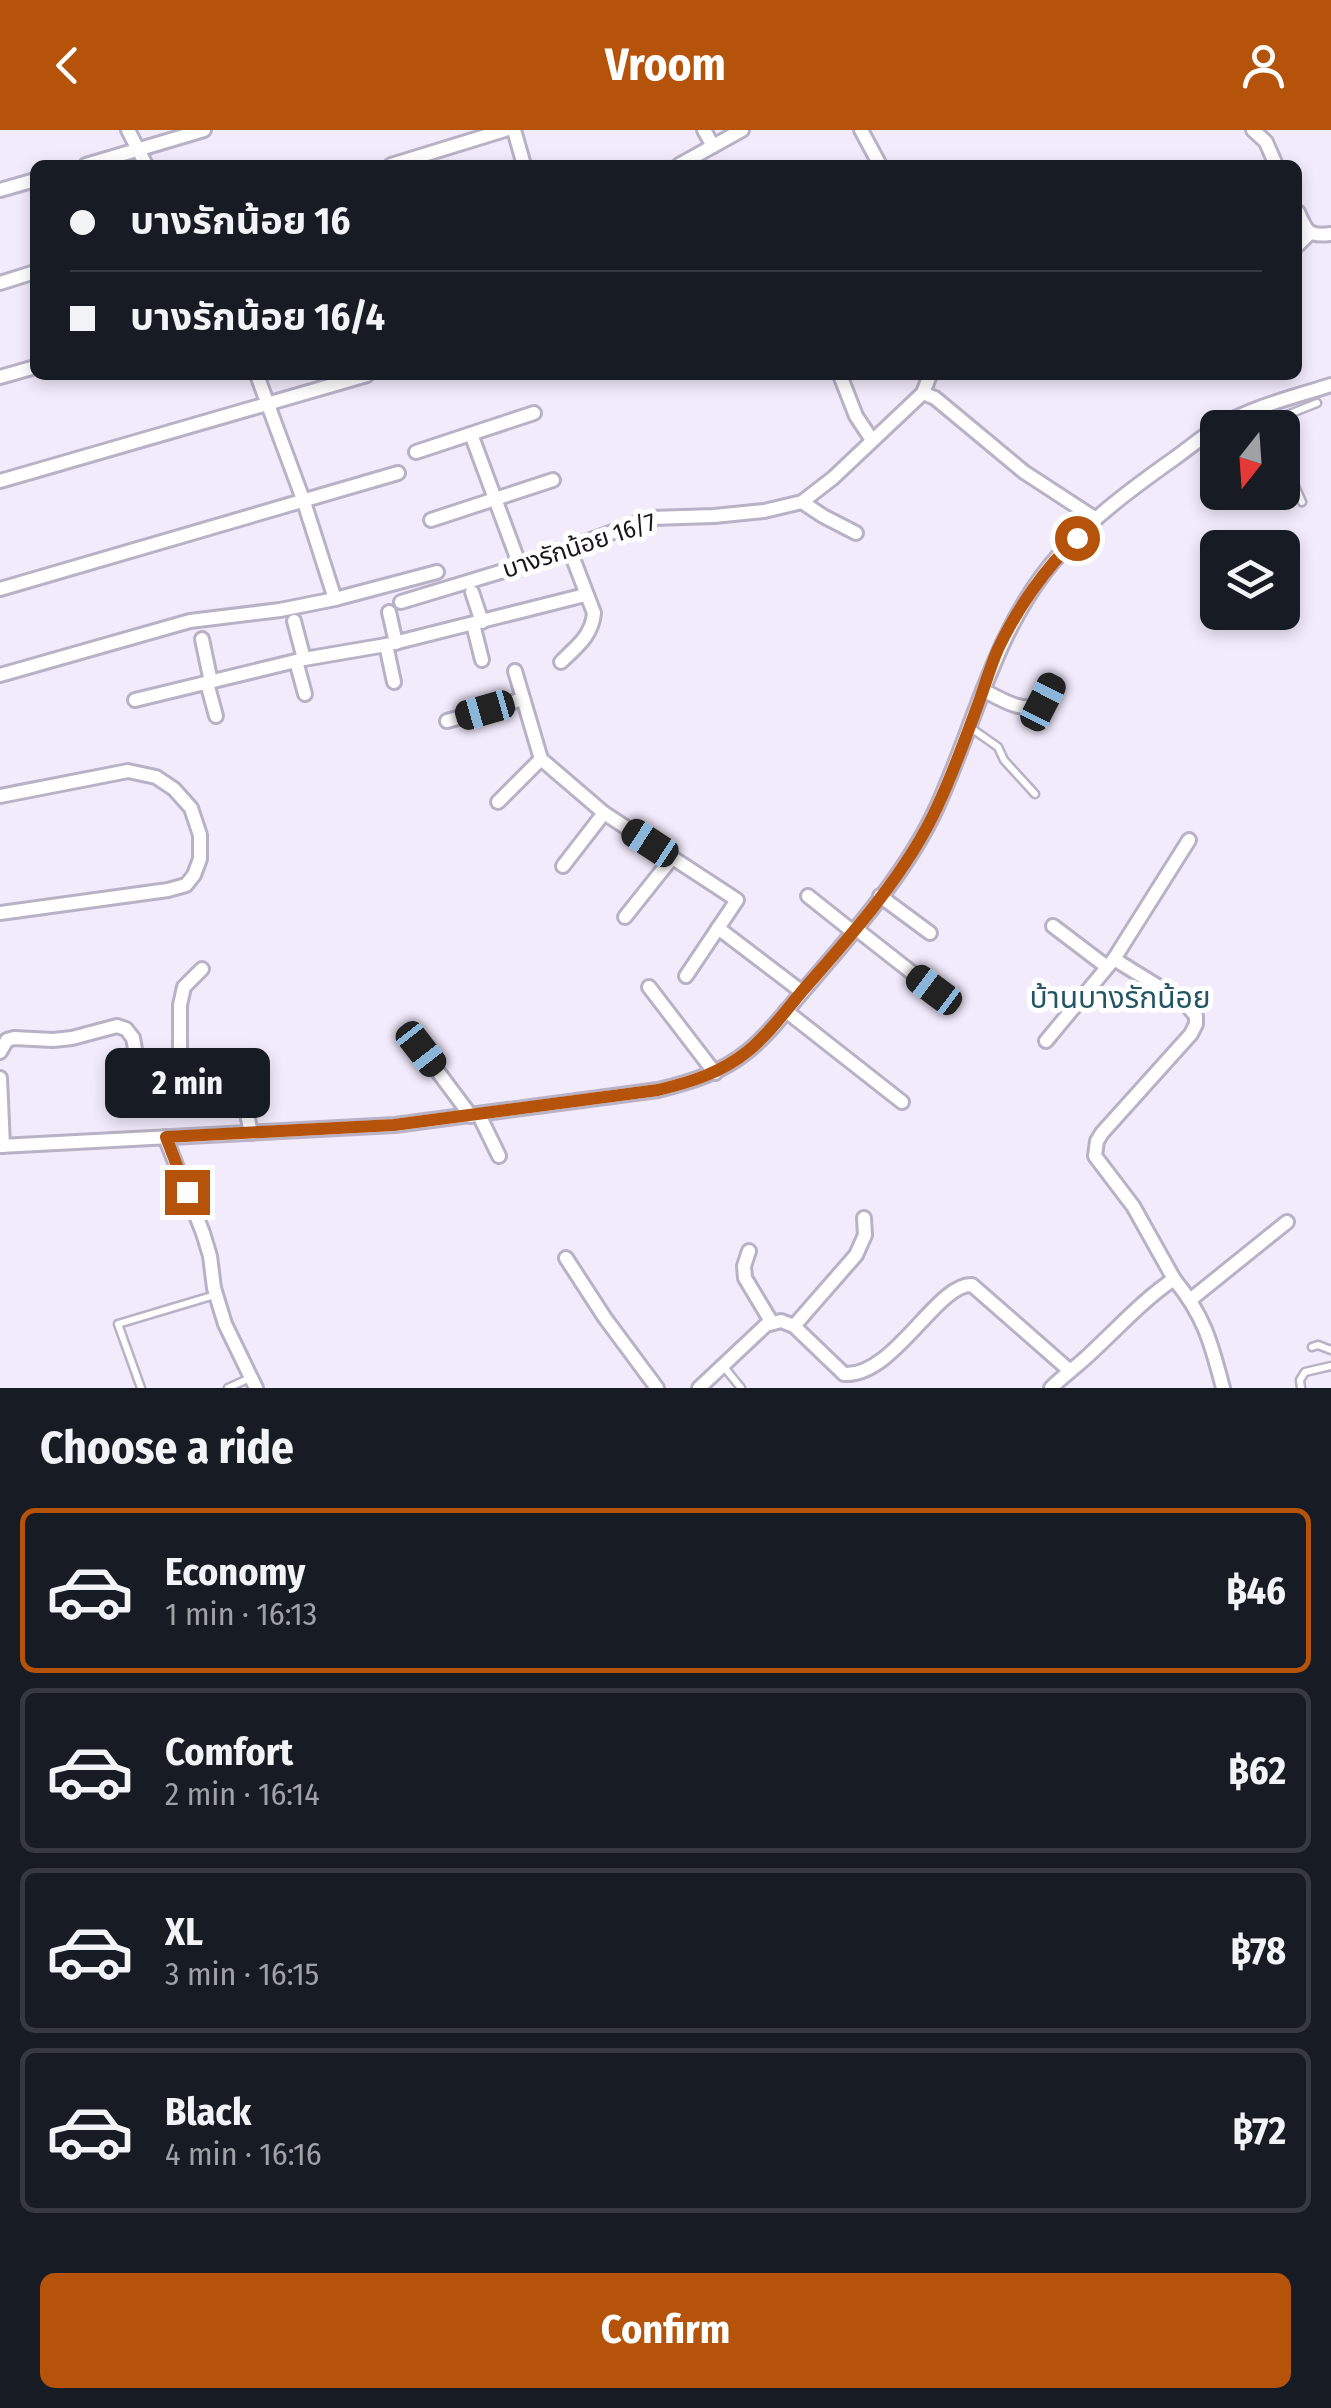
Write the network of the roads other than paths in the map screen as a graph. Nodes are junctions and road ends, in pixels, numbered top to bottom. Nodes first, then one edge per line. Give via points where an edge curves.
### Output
1 (128, 130) edge
2 (204, 130) edge
3 (506, 130) edge
4 (514, 130) edge
5 (704, 130) edge
6 (742, 130) edge
7 (862, 130) edge
8 (1253, 130) edge
9 (713, 146) junction
10 (137, 150) junction
11 (103, 160) edge
12 (143, 160) edge
13 (407, 160) edge
14 (523, 160) edge
15 (688, 160) edge
16 (877, 160) edge
17 (1274, 160) edge
18 (30, 181) edge
19 (0, 190) edge
20 (1302, 221) edge
21 (1310, 233) junction
22 (1331, 234) edge
23 (1302, 241) edge
24 (30, 274) edge
25 (0, 283) edge
26 (30, 368) edge
27 (0, 377) edge
28 (259, 380) edge
29 (350, 380) edge
30 (842, 380) edge
31 (928, 380) edge
32 (1331, 384) edge
33 (923, 394) junction
34 (269, 404) junction
35 (1317, 404) dead end
36 (1260, 407) junction
37 (1261, 410) edge
38 (1300, 411) edge
39 (534, 413) dead end
40 (471, 434) junction
41 (872, 440) junction
42 (416, 452) dead end
43 (398, 474) dead end
44 (553, 480) dead end
45 (0, 482) edge
46 (494, 498) junction
47 (1300, 498) edge
48 (304, 502) junction
49 (802, 502) junction
50 (1302, 502) dead end
51 (1096, 519) junction
52 (431, 520) dead end
53 (856, 533) dead end
54 (568, 548) junction
55 (520, 566) junction
56 (437, 572) dead end
57 (0, 589) edge
58 (472, 592) dead end
59 (586, 595) junction
60 (335, 599) junction
61 (401, 602) dead end
62 (389, 612) dead end
63 (294, 621) dead end
64 (477, 623) junction
65 (202, 639) dead end
66 (391, 644) junction
67 (300, 660) junction
68 (482, 660) dead end
69 (561, 662) dead end
70 (515, 671) dead end
71 (0, 675) edge
72 (394, 682) dead end
73 (209, 683) junction
74 (1052, 684) dead end
75 (983, 690) junction
76 (305, 694) dead end
77 (523, 699) junction
78 (134, 700) dead end
79 (216, 716) dead end
80 (447, 721) dead end
81 (969, 727) junction
82 (541, 759) junction
83 (1034, 794) dead end
84 (0, 796) edge
85 (498, 802) dead end
86 (604, 814) junction
87 (1190, 840) dead end
88 (672, 858) junction
89 (563, 866) dead end
90 (808, 896) dead end
91 (880, 896) junction
92 (0, 912) edge
93 (625, 917) dead end
94 (1053, 926) dead end
95 (718, 928) junction
96 (854, 930) junction
97 (930, 933) dead end
98 (1110, 963) junction
99 (202, 969) dead end
100 (686, 976) dead end
101 (649, 987) dead end
102 (934, 990) dead end
103 (802, 992) junction
104 (786, 1011) junction
105 (1046, 1041) dead end
106 (421, 1049) dead end
107 (0, 1052) edge
108 (236, 1061) dead end
109 (715, 1072) junction
110 (0, 1078) edge
111 (902, 1102) dead end
112 (475, 1116) junction
113 (250, 1133) junction
114 (166, 1137) junction
115 (1, 1146) edge
116 (500, 1156) dead end
117 (864, 1218) dead end
118 (1287, 1222) dead end
119 (749, 1251) dead end
120 (566, 1258) dead end
121 (1174, 1279) junction
122 (216, 1295) junction
123 (1190, 1300) junction
124 (772, 1323) junction
125 (794, 1326) junction
126 (1312, 1347) dead end
127 (1331, 1350) edge
128 (723, 1366) junction
129 (1331, 1366) edge
130 (1069, 1370) junction
131 (254, 1383) edge
132 (141, 1388) edge
133 (228, 1388) edge
134 (657, 1388) edge
135 (699, 1388) edge
136 (741, 1388) edge
137 (1051, 1388) edge
138 (1223, 1388) edge
139 (1302, 1388) edge

1 - 10 street
2 - 10 street
3 - 13 street
4 - 14 street
5 - 9 street
6 - 9 street
7 - 16 street
8 - 17 street
9 - 15 street
10 - 11 street
10 - 12 street
18 - 19 street
20 - 21 street
21 - 22 street
21 - 23 street
24 - 25 street
26 - 27 street
28 - 34 street
29 - 34 street
30 - 41 street
31 - 33 street
32 - 36 street
33 - 41 street, บางรักน้อย 16/7
33 - 51 street
34 - 45 street
34 - 48 street
35 - 38 lane
36 - 37 lane
36 - 51 street via 1218,428
39 - 40 street
40 - 42 street
40 - 46 street
41 - 49 street, บางรักน้อย 16/7
43 - 48 street
44 - 46 street
46 - 52 street
46 - 55 street
47 - 50 lane
48 - 57 street
48 - 60 street
49 - 53 street
49 - 54 street, บางรักน้อย 16/7 via 714,516 660,516
51 - 75 street via 1025,602
54 - 55 street, บางรักน้อย 16/7
54 - 59 street
55 - 61 street, บางรักน้อย 16/7
56 - 60 street
58 - 64 street
59 - 64 street
59 - 69 street via 593,623
60 - 71 street via 190,621
62 - 66 street
63 - 67 street
64 - 66 street
64 - 68 street
65 - 73 street
66 - 67 street
66 - 72 street
67 - 73 street
67 - 76 street
70 - 77 street
73 - 78 street
73 - 79 street
74 - 75 street via 1034,707
75 - 81 street
77 - 80 street
77 - 82 street
81 - 83 lane via 998,747
81 - 91 street via 926,831
82 - 85 street
82 - 86 street
84 - 92 street via 128,771 174,788 191,808 200,835 200,860 186,885
86 - 88 street
86 - 89 street
87 - 98 street
88 - 93 street
88 - 95 street via 737,900
90 - 96 street
91 - 96 street
91 - 97 street
94 - 98 street
95 - 100 street
95 - 103 street
96 - 102 street
96 - 103 street
98 - 105 street
98 - 121 street via 1185,1003 1196,1016 1191,1034 1095,1147
99 - 107 street via 184,987 180,1074 175,1091 164,1098 143,1093 134,1038 118,1026 72,1038 14,1038
101 - 109 street
103 - 104 street
104 - 109 street via 746,1053
104 - 111 street
106 - 112 street
108 - 113 street
109 - 112 street via 658,1090
110 - 115 street
112 - 113 street
112 - 116 street
113 - 114 street
114 - 115 street
114 - 122 street via 204,1233
117 - 125 street via 856,1256
118 - 123 street
119 - 124 street via 744,1278
120 - 134 street
121 - 123 street
121 - 130 street
122 - 131 street
122 - 132 lane via 118,1324
123 - 138 street via 1213,1345
124 - 125 street
124 - 128 street
125 - 130 street via 844,1374 857,1375 898,1346 950,1293 972,1285
126 - 127 lane
128 - 135 street
128 - 136 lane
129 - 139 lane via 1304,1372
130 - 137 street
131 - 133 lane

